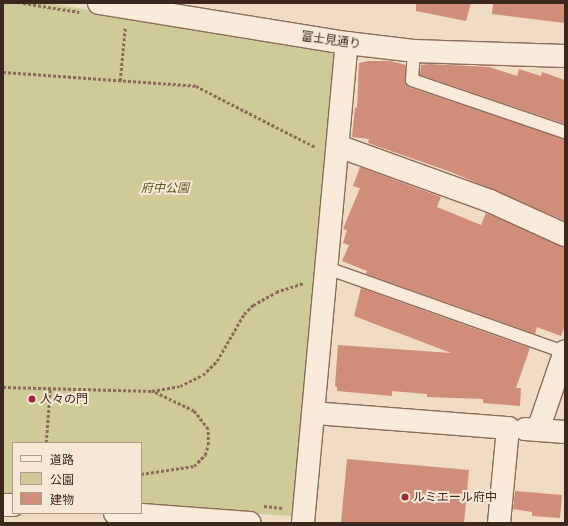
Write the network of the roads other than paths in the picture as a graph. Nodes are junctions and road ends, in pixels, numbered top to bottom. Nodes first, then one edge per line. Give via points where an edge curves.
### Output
1 (106, 9) edge
2 (348, 43) junction
3 (414, 51) junction
4 (565, 56) edge
5 (565, 132) edge
6 (338, 146) junction
7 (565, 235) edge
8 (327, 268) junction
9 (564, 352) edge
10 (313, 414) junction
11 (508, 428) junction
12 (538, 430) junction
13 (565, 432) edge
14 (142, 513) edge
15 (254, 514) edge
16 (303, 523) edge
17 (499, 523) edge

1 - 2 street, 富士見通り
2 - 3 street, 富士見通り
2 - 6 street
3 - 4 street, 富士見通り
3 - 5 lane via 412,80
6 - 7 street via 490,201
6 - 8 street
8 - 9 lane
8 - 10 street
9 - 12 street
10 - 11 street
10 - 16 street
11 - 12 street
11 - 17 street
12 - 13 street
14 - 15 street

